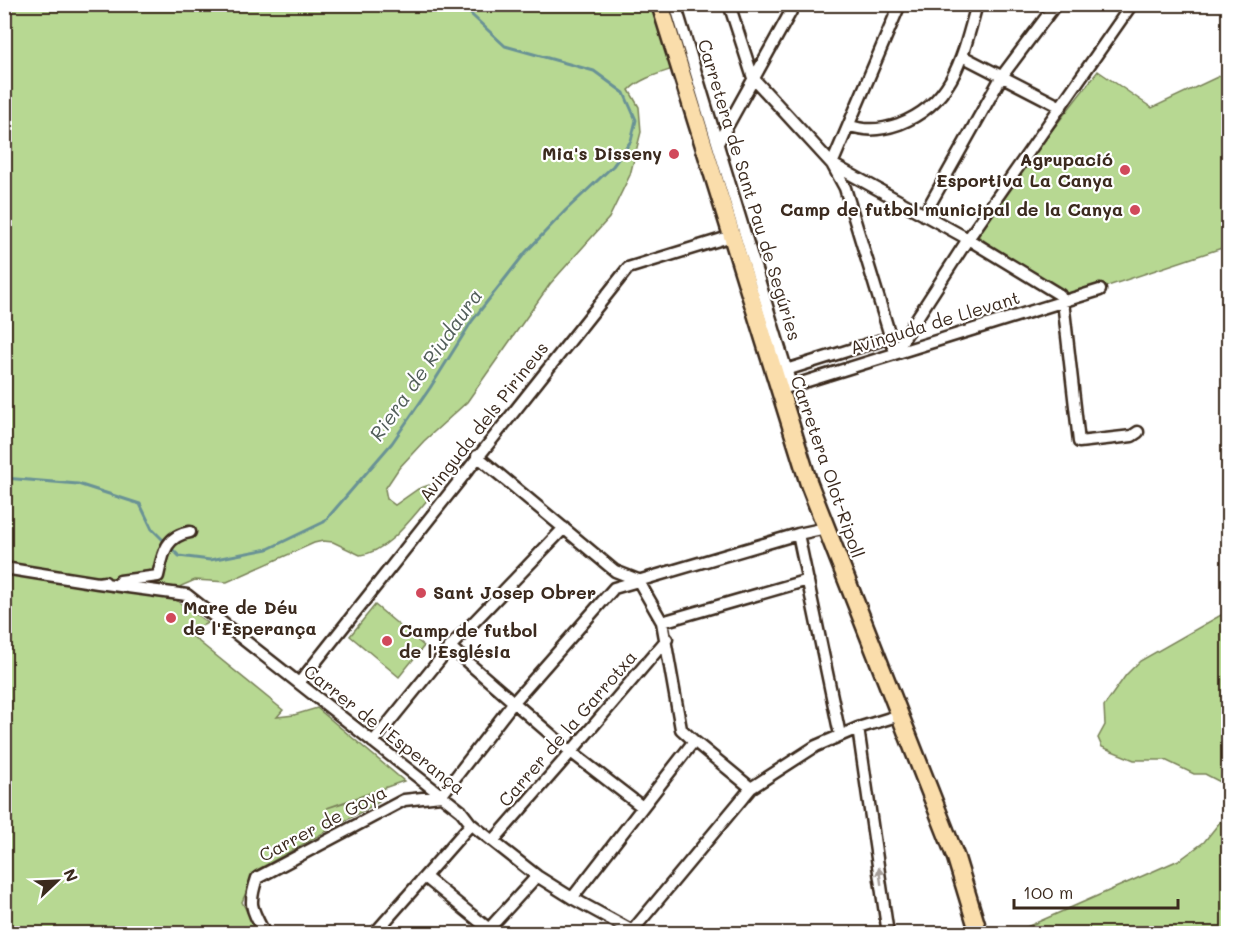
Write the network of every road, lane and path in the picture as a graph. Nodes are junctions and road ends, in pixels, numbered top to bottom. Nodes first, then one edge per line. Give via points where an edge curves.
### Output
1 (660, 4) edge
2 (675, 4) edge
3 (729, 4) edge
4 (795, 4) edge
5 (900, 4) edge
6 (977, 4) edge
7 (1056, 4) edge
8 (1132, 4) edge
9 (962, 56) junction
10 (1002, 76) junction
11 (753, 78) junction
12 (1061, 107) junction
13 (849, 125) junction
14 (718, 143) junction
15 (832, 164) junction
16 (924, 215) junction
17 (732, 236) junction
18 (968, 239) junction
19 (1100, 290) dead end
20 (1063, 301) junction
21 (891, 337) junction
22 (895, 352) junction
23 (786, 370) junction
24 (785, 388) junction
25 (1138, 432) dead end
26 (477, 456) junction
27 (564, 528) junction
28 (826, 528) junction
29 (190, 532) dead end
30 (798, 534) junction
31 (4, 568) edge
32 (638, 580) junction
33 (808, 580) junction
34 (98, 583) junction
35 (662, 622) junction
36 (667, 639) junction
37 (450, 647) junction
38 (299, 683) junction
39 (513, 703) junction
40 (900, 715) junction
41 (858, 728) junction
42 (840, 735) junction
43 (694, 741) junction
44 (373, 742) junction
45 (571, 753) junction
46 (751, 788) junction
47 (441, 796) junction
48 (641, 806) junction
49 (471, 824) junction
50 (494, 840) junction
51 (537, 876) junction
52 (425, 877) junction
53 (572, 898) junction
54 (490, 932) edge
55 (636, 932) edge
56 (264, 933) edge
57 (374, 933) edge
58 (888, 933) edge
59 (979, 933) edge

1 - 17 main road, Carretera Olot-Ripoll
2 - 14 street, Carretera de Sant Pau de Segúries
3 - 11 street
4 - 11 street
5 - 13 street
6 - 9 street
7 - 10 street
8 - 12 street
9 - 10 street
9 - 13 street via 947,87 929,109 886,128 861,130
10 - 12 street
10 - 16 street
11 - 14 street
11 - 15 street
12 - 18 street
13 - 15 street
14 - 23 street, Carretera de Sant Pau de Segúries
15 - 16 street
15 - 21 street via 845,188
16 - 18 street
17 - 24 main road, Carretera Olot-Ripoll
17 - 26 street, Avinguda dels Pirineus via 628,268
18 - 20 street via 1060,295
18 - 22 street
19 - 20 street, Avinguda de Llevant
20 - 22 street, Avinguda de Llevant
20 - 25 street via 1079,441 1132,436
21 - 22 street
21 - 23 street, Avinguda de Llevant
22 - 24 street, Avinguda de Llevant
23 - 24 street, Carretera de Sant Pau de Segúries
24 - 28 main road, Carretera Olot-Ripoll
26 - 27 street
26 - 38 street, Avinguda dels Pirineus
27 - 32 street via 615,571
27 - 37 street
28 - 30 street
28 - 40 main road, Carretera Olot-Ripoll
29 - 34 street via 173,538 164,550 158,576
30 - 32 street
30 - 33 street
31 - 34 street
32 - 35 street
32 - 39 street via 614,588
33 - 35 street
33 - 42 street
34 - 38 street, Carrer de l'Esperança via 187,595
35 - 36 street
36 - 43 street via 681,729
36 - 45 street, Carrer de la Garrotxa
37 - 39 street
37 - 44 street
38 - 44 street, Carrer de l'Esperança
39 - 45 street
39 - 47 street
40 - 41 street
40 - 59 main road, Carretera Olot-Ripoll via 956,858
41 - 42 street
58 -> 41 street
42 - 46 street
43 - 46 street
43 - 48 street
44 - 47 street, Carrer de l'Esperança
45 - 48 street
45 - 50 street, Carrer de la Garrotxa
46 - 55 street
47 - 49 street, Carrer de l'Esperança
47 - 56 street, Carrer de Goya via 404,800 256,878 250,899
48 - 53 street
49 - 50 street, Carrer de l'Esperança
49 - 52 street
50 - 51 street, Carrer de l'Esperança
51 - 53 street, Carrer de l'Esperança
51 - 54 street
52 - 54 street
52 - 57 street
53 - 55 street, Carrer de l'Esperança

